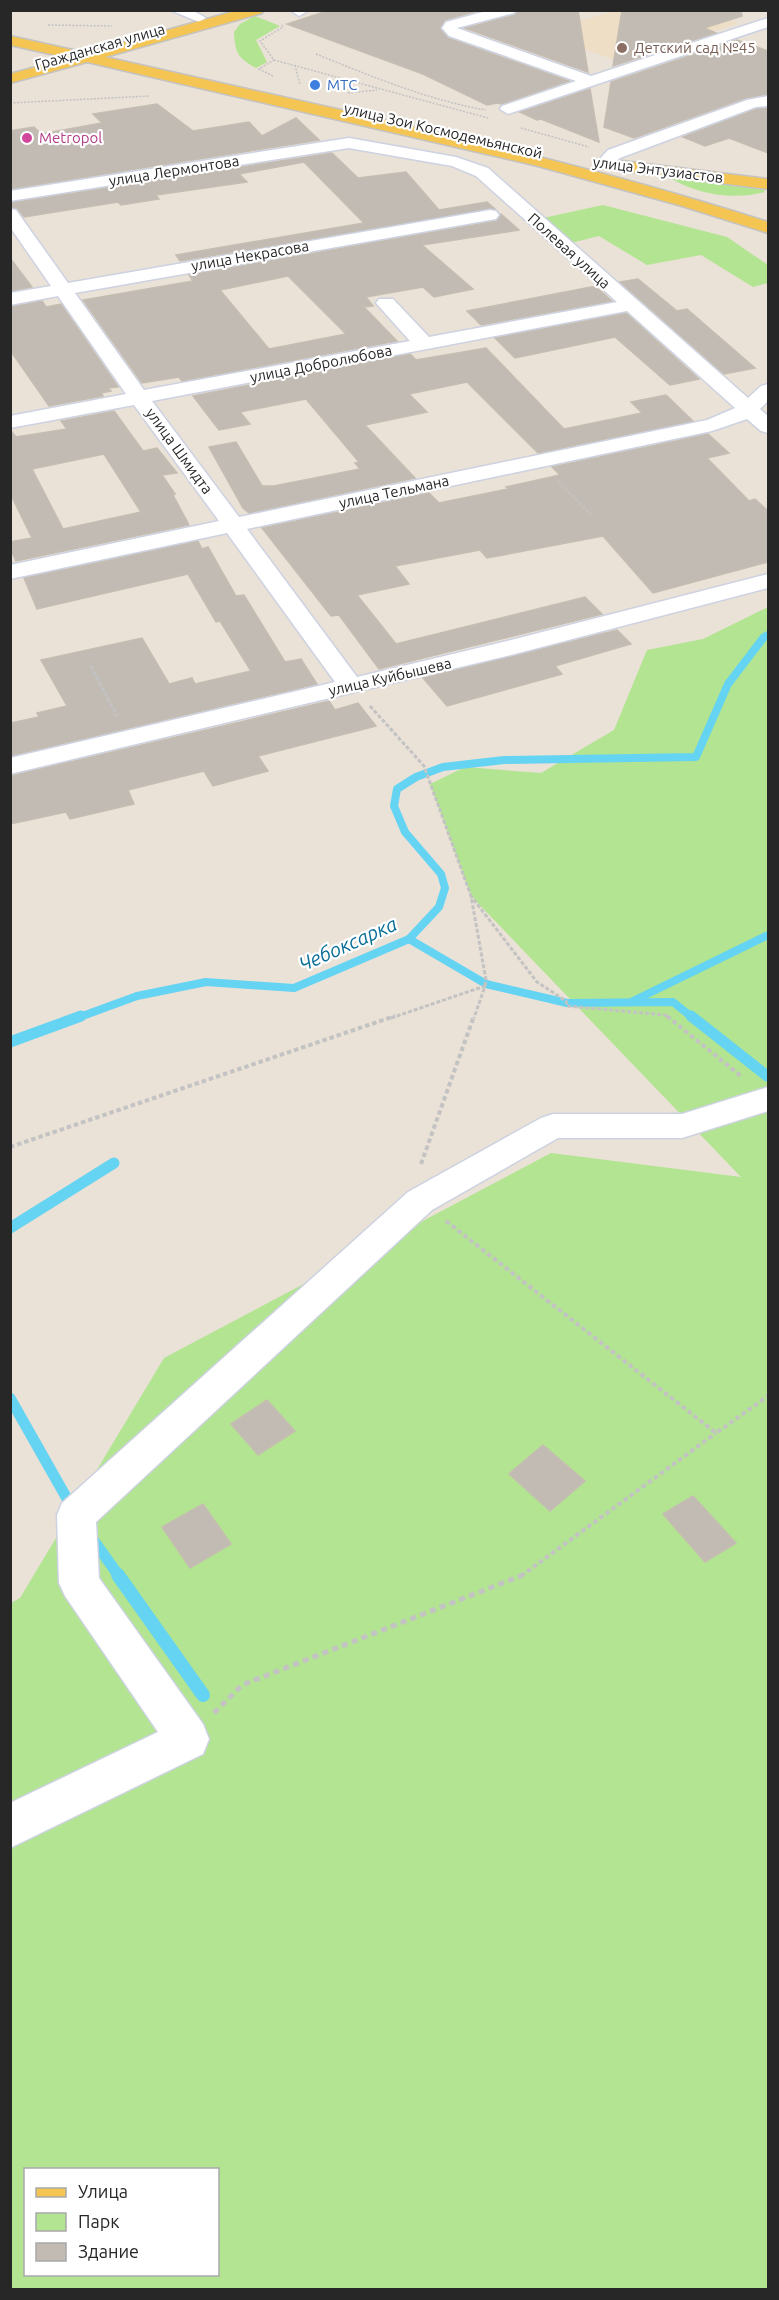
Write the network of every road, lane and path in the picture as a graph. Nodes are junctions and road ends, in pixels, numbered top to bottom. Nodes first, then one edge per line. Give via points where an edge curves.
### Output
1 (177, 10) edge
2 (224, 10) edge
3 (258, 10) edge
4 (509, 10) edge
5 (199, 18) junction
6 (768, 22) edge
7 (45, 24) dead end
8 (111, 26) dead end
9 (745, 30) junction
10 (10, 31) edge
11 (768, 36) edge
12 (10, 40) edge
13 (96, 53) junction
14 (316, 54) dead end
15 (274, 60) dead end
16 (295, 65) dead end
17 (10, 73) edge
18 (274, 76) dead end
19 (10, 79) edge
20 (591, 81) junction
21 (290, 82) dead end
22 (300, 84) junction
23 (309, 87) dead end
24 (381, 89) dead end
25 (347, 93) dead end
26 (768, 101) edge
27 (508, 109) dead end
28 (462, 111) dead end
29 (336, 144) joint
30 (548, 156) junction
31 (604, 163) junction
32 (768, 184) edge
33 (10, 196) edge
34 (515, 202) junction
35 (10, 214) edge
36 (756, 214) edge
37 (490, 215) junction
38 (533, 219) junction
39 (768, 228) edge
40 (63, 288) junction
41 (10, 299) edge
42 (386, 303) dead end
43 (631, 305) junction
44 (425, 345) junction
45 (768, 390) edge
46 (140, 399) junction
47 (748, 409) junction
48 (10, 422) edge
49 (768, 427) edge
50 (538, 461) junction
51 (591, 515) dead end
52 (234, 526) junction
53 (10, 572) edge
54 (768, 581) edge
55 (92, 666) dead end
56 (351, 686) junction
57 (129, 738) junction
58 (10, 766) edge
59 (430, 784) joint
60 (471, 896) junction
61 (485, 986) dead end
62 (760, 1092) edge
63 (716, 1433) dead end
64 (188, 1739) junction
65 (10, 1826) edge

1 - 5 street
2 - 5 main road, Гражданская улица
3 - 13 main road, Гражданская улица
4 - 20 street via 449,28
5 - 13 main road, Гражданская улица
6 - 9 street
7 - 8 path
9 - 11 street
9 - 20 street
10 - 13 main road, улица Зои Космодемьянской
12 - 13 main road, улица Зои Космодемьянской
13 - 17 main road, Гражданская улица
13 - 19 main road, Гражданская улица
13 - 30 main road, улица Зои Космодемьянской
13 - 36 main road, улица Зои Космодемьянской
14 - 28 path via 475,109
15 - 18 path via 259,69
16 - 22 path
20 - 27 street
21 - 22 path
22 - 23 path
24 - 25 path
26 - 31 street via 625,150
29 - 33 street, улица Лермонтова
29 - 34 street, Полевая улица via 456,162 482,172
30 - 31 main road, улица Энтузиастов
30 - 36 main road, улица Зои Космодемьянской
31 - 32 main road, улица Энтузиастов
34 - 37 street, улица Некрасова
34 - 38 street, Полевая улица
35 - 40 street, улица Шмидта
36 - 39 main road
37 - 38 street, улица Некрасова
37 - 40 street, улица Некрасова
38 - 43 street, Полевая улица
40 - 41 street, улица Некрасова
40 - 46 street, улица Шмидта
42 - 44 street
43 - 44 street, улица Добролюбова
43 - 47 street, Полевая улица
44 - 46 street, улица Добролюбова
45 - 47 street, улица Тельмана
46 - 48 street, улица Добролюбова
46 - 52 street, улица Шмидта
47 - 49 street, Полевая улица
47 - 50 street, улица Тельмана via 712,424
50 - 51 path
50 - 52 street, улица Тельмана
52 - 53 street, улица Тельмана
52 - 56 street, улица Шмидта
54 - 56 street, улица Куйбышева
55 - 57 path
56 - 57 street, улица Куйбышева
56 - 59 path via 424,766
57 - 58 street, улица Куйбышева
59 - 60 path
60 - 61 path
60 - 62 path via 537,982 566,1004 665,1015
62 - 64 street via 682,1126 553,1126 420,1201 76,1515 79,1583
63 - 64 path via 520,1576 242,1685
64 - 65 street

